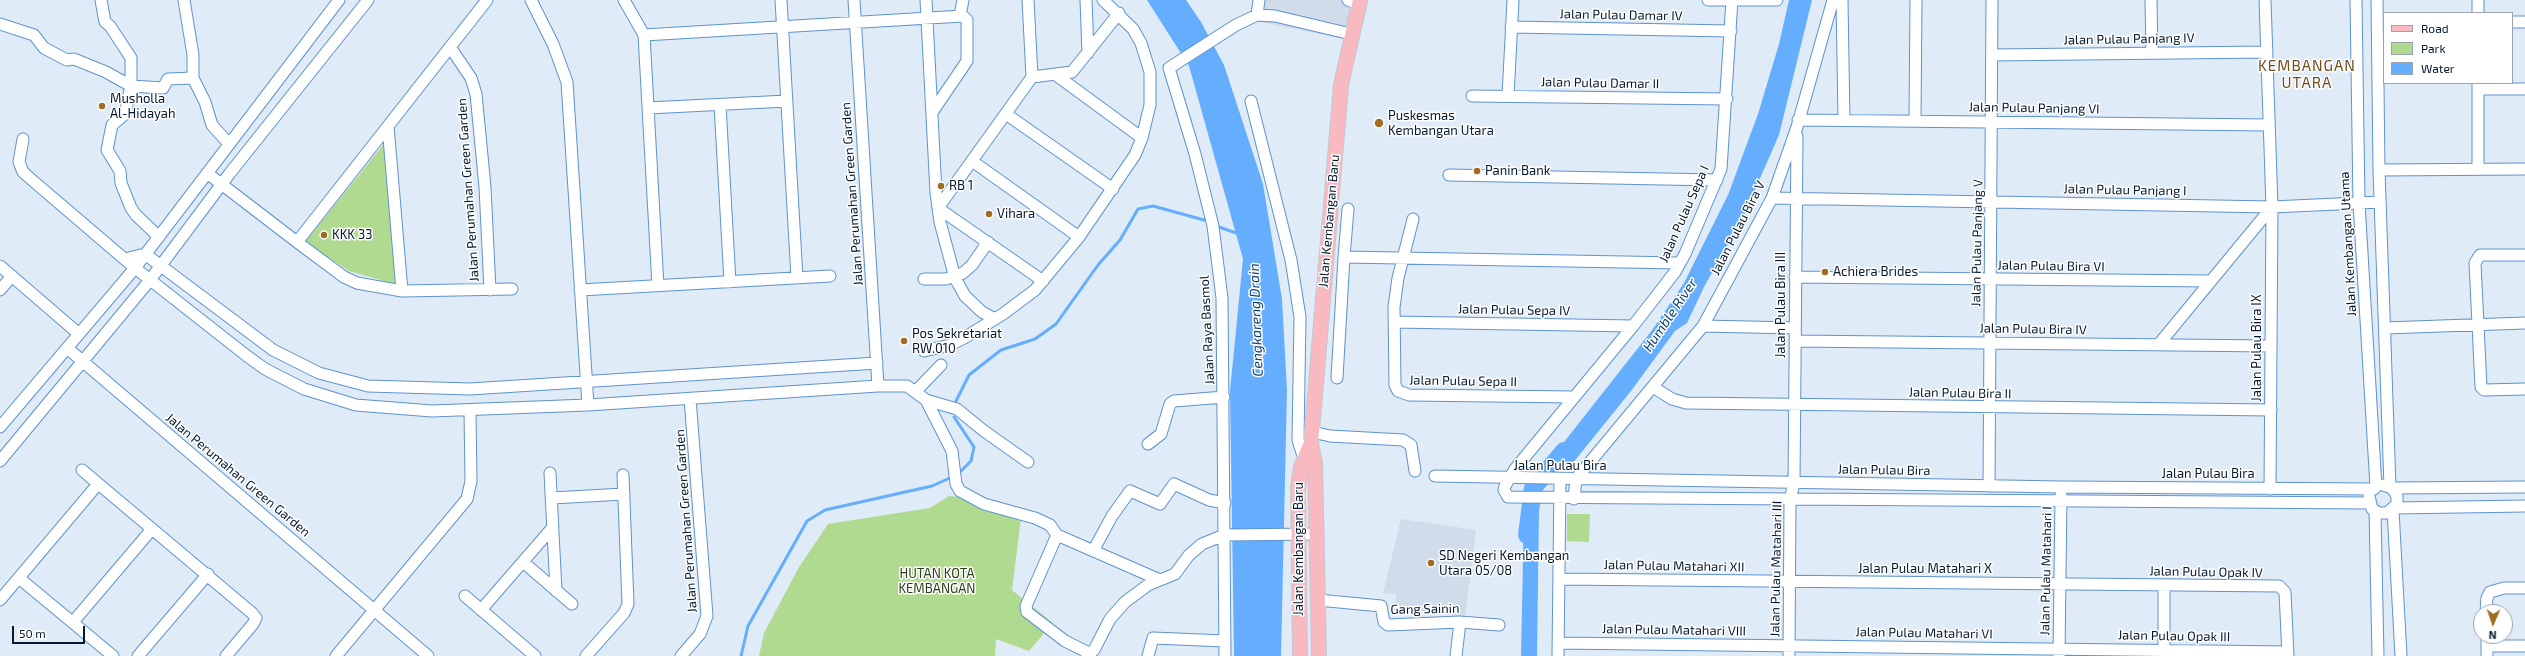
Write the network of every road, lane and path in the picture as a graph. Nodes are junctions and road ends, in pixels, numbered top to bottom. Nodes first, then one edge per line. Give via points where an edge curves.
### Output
1 (101, 0) edge
2 (184, 0) edge
3 (339, 0) edge
4 (368, 0) edge
5 (487, 0) edge
6 (531, 0) edge
7 (624, 0) edge
8 (781, 0) edge
9 (854, 0) edge
10 (926, 0) edge
11 (963, 0) edge
12 (1028, 0) edge
13 (1086, 0) edge
14 (1103, 0) edge
15 (1259, 0) edge
16 (1513, 0) edge
17 (1708, 0) edge
18 (1732, 0) edge
19 (1777, 0) edge
20 (1833, 0) edge
21 (1842, 0) edge
22 (1916, 0) edge
23 (1992, 0) edge
24 (2151, 0) edge
25 (2265, 0) edge
26 (2356, 0) edge
27 (2377, 0) edge
28 (2478, 0) edge
29 (1355, 1) edge
30 (2478, 12) edge
31 (1119, 13) junction
32 (1257, 15) junction
33 (960, 16) junction
34 (927, 19) junction
35 (2513, 22) edge
36 (2525, 22) edge
37 (0, 24) edge
38 (856, 24) junction
39 (1511, 27) junction
40 (783, 28) junction
41 (1731, 31) junction
42 (1351, 34) junction
43 (644, 35) junction
44 (450, 47) junction
45 (2267, 52) junction
46 (1088, 53) junction
47 (2152, 53) junction
48 (1992, 55) junction
49 (1056, 75) junction
50 (1032, 77) junction
51 (193, 78) junction
52 (131, 86) junction
53 (2478, 86) edge
54 (2525, 89) edge
55 (1472, 96) dead end
56 (1508, 96) junction
57 (1727, 99) junction
58 (787, 101) junction
59 (1251, 101) dead end
60 (720, 104) junction
61 (648, 108) junction
62 (933, 111) junction
63 (1006, 114) junction
64 (1844, 120) junction
65 (1915, 121) junction
66 (1992, 122) junction
67 (1798, 124) junction
68 (2269, 125) junction
69 (388, 126) junction
70 (1142, 138) junction
71 (23, 139) dead end
72 (229, 144) junction
73 (972, 161) junction
74 (2478, 169) junction
75 (2525, 169) edge
76 (2379, 170) junction
77 (207, 173) junction
78 (1449, 175) dead end
79 (1717, 180) junction
80 (222, 184) junction
81 (1112, 189) junction
82 (1772, 198) junction
83 (1796, 198) junction
84 (1992, 202) junction
85 (2380, 202) junction
86 (2359, 203) junction
87 (2272, 207) junction
88 (938, 208) junction
89 (1348, 209) dead end
90 (1413, 219) dead end
91 (159, 237) junction
92 (1079, 237) junction
93 (296, 242) junction
94 (988, 242) junction
95 (145, 254) junction
96 (2525, 255) edge
97 (1344, 257) junction
98 (1403, 258) junction
99 (125, 259) junction
100 (1680, 262) junction
101 (161, 265) junction
102 (0, 266) edge
103 (135, 268) junction
104 (12, 276) junction
105 (830, 276) dead end
106 (1795, 277) junction
107 (798, 278) junction
108 (955, 278) junction
109 (924, 279) dead end
110 (1991, 279) junction
111 (150, 280) junction
112 (2210, 281) junction
113 (730, 282) junction
114 (1043, 282) junction
115 (658, 286) junction
116 (0, 290) edge
117 (490, 290) junction
118 (512, 290) dead end
119 (580, 290) junction
120 (402, 292) junction
121 (995, 319) junction
122 (1394, 322) junction
123 (2525, 322) edge
124 (2477, 323) junction
125 (1634, 326) junction
126 (1703, 326) junction
127 (1795, 328) junction
128 (2386, 328) junction
129 (79, 334) junction
130 (1795, 341) junction
131 (1990, 343) junction
132 (2159, 344) junction
133 (2271, 346) junction
134 (67, 348) junction
135 (924, 351) dead end
136 (82, 362) junction
137 (877, 363) junction
138 (941, 365) dead end
139 (1337, 378) dead end
140 (586, 383) junction
141 (878, 386) junction
142 (1653, 387) junction
143 (2525, 389) edge
144 (916, 391) junction
145 (1224, 397) junction
146 (1574, 397) junction
147 (690, 399) junction
148 (926, 400) junction
149 (588, 405) junction
150 (1794, 406) junction
151 (1990, 408) junction
152 (2271, 410) junction
153 (470, 411) junction
154 (0, 427) edge
155 (1311, 438) junction
156 (1148, 444) dead end
157 (1304, 460) junction
158 (0, 461) edge
159 (1028, 462) dead end
160 (82, 470) dead end
161 (1415, 471) dead end
162 (550, 473) dead end
163 (623, 475) dead end
164 (1435, 476) dead end
165 (1514, 478) junction
166 (1560, 479) junction
167 (1576, 479) junction
168 (1794, 483) junction
169 (98, 484) junction
170 (1989, 486) junction
171 (2061, 487) junction
172 (2525, 487) edge
173 (2375, 488) junction
174 (2391, 488) junction
175 (2270, 489) junction
176 (624, 494) junction
177 (552, 498) junction
178 (1560, 498) junction
179 (1574, 498) junction
180 (1790, 500) junction
181 (2060, 501) junction
182 (1225, 503) junction
183 (2525, 506) edge
184 (2372, 507) junction
185 (2394, 509) junction
186 (553, 527) junction
187 (152, 529) junction
188 (1293, 534) junction
189 (1315, 534) junction
190 (1057, 535) junction
191 (1226, 535) junction
192 (1093, 551) junction
193 (523, 562) junction
194 (208, 574) junction
195 (19, 578) junction
196 (1559, 579) junction
197 (1160, 580) junction
198 (1790, 582) junction
199 (2060, 584) junction
200 (2164, 585) junction
201 (2525, 588) edge
202 (556, 591) junction
203 (465, 596) dead end
204 (0, 600) edge
205 (1318, 600) junction
206 (572, 604) dead end
207 (2487, 604) edge
208 (376, 609) junction
209 (481, 610) junction
210 (73, 622) junction
211 (1460, 622) junction
212 (1499, 625) dead end
213 (1225, 641) junction
214 (1558, 643) junction
215 (2487, 646) edge
216 (2525, 646) edge
217 (2164, 650) junction
218 (1789, 651) edge
219 (2059, 653) edge
220 (1088, 654) edge
221 (2288, 654) edge
222 (113, 656) edge
223 (138, 656) edge
224 (226, 656) edge
225 (336, 656) edge
226 (428, 656) edge
227 (535, 656) edge
228 (586, 656) edge
229 (682, 656) edge
230 (1148, 656) edge
231 (1226, 656) edge
232 (1300, 656) edge
233 (1319, 656) edge
234 (1456, 656) edge
235 (1558, 656) edge
236 (2378, 656) edge
237 (2401, 656) edge

1 - 52 street via 105,22 113,30 130,58
2 - 51 street via 193,54
3 - 72 street
4 - 80 street
5 - 44 street
6 - 119 street via 553,44 567,82
7 - 43 street
8 - 40 street
9 - 38 street, Jalan Perumahan Green Garden
10 - 34 street
11 - 33 street
12 - 50 street
13 - 46 street
14 - 31 street
15 - 32 street
16 - 39 street
17 - 18 street
18 - 19 street
18 - 41 street, Jalan Pulau Sepa I
20 - 67 street, Jalan Pulau Bira V
21 - 64 street
22 - 65 street
23 - 48 street, Jalan Pulau Panjang V
24 - 47 street
25 - 45 street
26 - 86 street, Jalan Kembangan Utama
27 - 76 street
28 - 30 street
29 - 42 main road, Jalan Kembangan Baru
31 - 46 street
31 - 70 street via 1141,43 1150,72 1150,105
32 - 42 street via 1275,16
32 - 145 street, Jalan Raya Basmol via 1217,36 1170,66 1170,74 1177,89 1212,223 1222,298
33 - 34 street
33 - 62 street via 967,20 967,61
34 - 38 street
34 - 62 street
35 - 36 street
37 - 52 street via 34,35 44,48 67,60 74,60 106,72
38 - 40 street
38 - 137 street, Jalan Perumahan Green Garden
39 - 41 street, Jalan Pulau Damar IV
39 - 56 street
40 - 43 street
40 - 58 street
41 - 57 street, Jalan Pulau Sepa I
42 - 155 main road, Jalan Kembangan Baru via 1338,107
43 - 61 street
44 - 69 street
44 - 117 street, Jalan Perumahan Green Garden via 471,78 476,94 485,187
45 - 47 street, Jalan Pulau Panjang IV
45 - 68 street
46 - 49 street via 1072,72
47 - 48 street, Jalan Pulau Panjang IV
48 - 66 street, Jalan Pulau Panjang V
49 - 50 street
49 - 70 street
50 - 63 street
51 - 52 street via 168,79 163,88
51 - 72 street via 205,102 212,125
52 - 91 street via 125,114 112,125 107,150 120,171 121,183 133,212
53 - 54 street
53 - 74 street
55 - 56 street, Jalan Pulau Damar II
56 - 57 street, Jalan Pulau Damar II
57 - 79 street, Jalan Pulau Sepa I via 1722,159
58 - 60 street
58 - 107 street
59 - 157 street via 1291,260 1299,310 1301,344 1298,440
60 - 61 street
60 - 113 street
61 - 115 street
62 - 88 street
63 - 73 street
63 - 81 street
64 - 65 street, Jalan Pulau Panjang VI
64 - 67 street, Jalan Pulau Panjang VI
65 - 66 street, Jalan Pulau Panjang VI
66 - 68 street, Jalan Pulau Panjang VI
66 - 84 street, Jalan Pulau Panjang V
67 - 82 street, Jalan Pulau Bira V
67 - 83 street, Jalan Pulau Bira III
68 - 87 street
69 - 93 street
69 - 120 street
70 - 81 street via 1135,155
71 - 99 street via 19,162 23,172
72 - 77 street
73 - 88 street
73 - 92 street
74 - 75 street
74 - 76 street
76 - 85 street
77 - 80 street, Jalan Perumahan Green Garden
77 - 91 street
78 - 79 street
79 - 100 street, Jalan Pulau Sepa I
80 - 93 street, Jalan Perumahan Green Garden
80 - 101 street
81 - 92 street
82 - 83 street, Jalan Pulau Panjang I
82 - 126 street, Jalan Pulau Bira V
83 - 84 street, Jalan Pulau Panjang I
83 - 106 street, Jalan Pulau Bira III
84 - 87 street, Jalan Pulau Panjang I
84 - 110 street, Jalan Pulau Panjang V
85 - 86 street, Jalan Pulau Panjang I
85 - 128 street
86 - 87 street, Jalan Pulau Panjang I
86 - 173 street, Jalan Kembangan Utama
87 - 112 street
87 - 133 street, Jalan Pulau Bira IX
88 - 94 street
88 - 108 street
89 - 97 street
90 - 98 street, Jalan Pulau Sepa II
91 - 95 street
92 - 114 street
93 - 120 street, Jalan Perumahan Green Garden via 351,280 373,288
94 - 108 street via 972,265
94 - 114 street
95 - 99 street
95 - 101 street
95 - 103 street
96 - 124 street via 2477,257 2474,263
97 - 98 street
97 - 139 street
98 - 100 street
98 - 122 street, Jalan Pulau Sepa II via 1396,291
99 - 103 street
100 - 125 street, Jalan Pulau Sepa I
101 - 111 street
101 - 140 street via 273,350 336,379 379,388 444,389
102 - 104 street
103 - 111 street
103 - 129 street
104 - 116 street
104 - 129 street
105 - 107 street
106 - 110 street, Jalan Pulau Bira VI
106 - 127 street, Jalan Pulau Bira III
107 - 113 street
108 - 109 street
108 - 121 street via 973,305
110 - 112 street, Jalan Pulau Bira VI
110 - 131 street, Jalan Pulau Panjang V
111 - 136 street
111 - 153 street via 265,369 304,389 356,405 409,410
112 - 132 street
113 - 115 street
114 - 121 street
115 - 119 street
117 - 118 street, Jalan Perumahan Green Garden
117 - 120 street, Jalan Perumahan Green Garden
119 - 140 street
121 - 135 street via 950,345
122 - 125 street, Jalan Pulau Sepa IV
122 - 146 street, Jalan Pulau Sepa II via 1395,385 1403,394
123 - 124 street
124 - 128 street
124 - 143 street via 2481,387 2484,390
125 - 146 street, Jalan Pulau Sepa I
126 - 127 street
126 - 142 street, Jalan Pulau Bira V
127 - 130 street, Jalan Pulau Bira III
128 - 174 street
129 - 134 street
130 - 131 street, Jalan Pulau Bira IV
130 - 150 street, Jalan Pulau Bira III
131 - 132 street, Jalan Pulau Bira IV
131 - 151 street, Jalan Pulau Panjang V
132 - 133 street, Jalan Pulau Bira IV
133 - 152 street, Jalan Pulau Bira IX
134 - 136 street, Jalan Perumahan Green Garden
134 - 154 street
136 - 158 street
136 - 208 street, Jalan Perumahan Green Garden
137 - 140 street
137 - 141 street, Jalan Perumahan Green Garden
138 - 144 street
140 - 149 street
141 - 144 street via 907,386
141 - 147 street
142 - 150 street, Jalan Pulau Bira II via 1672,399 1686,403
142 - 167 street, Jalan Pulau Bira V
144 - 148 street
145 - 156 street via 1174,401 1170,404 1161,434
145 - 182 street, Jalan Raya Basmol
146 - 165 street, Jalan Pulau Sepa I
147 - 149 street
147 - 229 street, Jalan Perumahan Green Garden via 707,616 700,634
148 - 159 street via 957,409
148 - 190 street via 952,451 956,484 960,491 970,498 1050,525
149 - 153 street
150 - 151 street, Jalan Pulau Bira II
150 - 168 street, Jalan Pulau Bira III
151 - 152 street, Jalan Pulau Bira II
151 - 170 street, Jalan Pulau Panjang V
152 - 175 street, Jalan Pulau Bira IX
153 - 208 street via 469,494
155 - 157 main road, Jalan Kembangan Baru
155 - 161 street via 1330,436 1403,440 1411,445
155 - 189 main road, Jalan Kembangan Baru via 1316,463
157 - 188 main road, Jalan Kembangan Baru
160 - 169 street
162 - 177 street
163 - 176 street
164 - 165 street
165 - 166 street, Jalan Pulau Bira
165 - 178 street, Jalan Pulau Bira via 1504,490 1508,497
166 - 167 street, Jalan Pulau Bira
166 - 178 street
167 - 168 street, Jalan Pulau Bira
167 - 179 street
168 - 170 street, Jalan Pulau Bira
168 - 180 street, Jalan Pulau Matahari III
169 - 187 street
169 - 195 street
170 - 171 street, Jalan Pulau Bira
171 - 175 street, Jalan Pulau Bira
171 - 181 street, Jalan Pulau Matahari I
172 - 174 street
173 - 174 street via 2383,485
173 - 175 street, Jalan Pulau Bira
173 - 184 street via 2369,495
174 - 185 street via 2397,496
176 - 177 street
176 - 228 street via 628,604
177 - 186 street
178 - 179 street, Jalan Pulau Bira
178 - 196 street
179 - 180 street, Jalan Pulau Bira
180 - 181 street, Jalan Pulau Bira
180 - 198 street, Jalan Pulau Matahari III
181 - 184 street, Jalan Pulau Bira
181 - 199 street, Jalan Pulau Matahari I
182 - 191 street, Jalan Raya Basmol
182 - 192 street via 1209,500 1174,484 1160,504 1130,491 1112,516
183 - 185 street
184 - 185 street via 2382,514
184 - 236 street
185 - 237 street
186 - 193 street
186 - 202 street
187 - 194 street
187 - 210 street
188 - 189 street
188 - 191 street
188 - 232 main road, Jalan Kembangan Baru
189 - 205 main road, Jalan Kembangan Baru
190 - 192 street
190 - 220 street via 1026,606 1027,612 1065,641
191 - 197 street via 1202,544 1189,555 1175,574
191 - 213 street, Jalan Raya Basmol
192 - 197 street
193 - 202 street
193 - 209 street
194 - 223 street
194 - 224 street via 256,618
195 - 204 street
195 - 210 street
196 - 198 street, Jalan Pulau Matahari XII
196 - 214 street
197 - 220 street via 1148,585 1125,602 1110,619 1094,650
198 - 199 street, Jalan Pulau Matahari X
198 - 218 street, Jalan Pulau Matahari III
199 - 200 street, Jalan Pulau Opak IV
199 - 219 street, Jalan Pulau Matahari I
200 - 217 street
200 - 221 street, Jalan Pulau Opak IV via 2283,588
201 - 207 street via 2504,588 2490,592
202 - 206 street
203 - 209 street
205 - 211 street, Gang Sainin via 1381,606 1384,622 1388,626
205 - 233 main road, Jalan Kembangan Baru
208 - 225 street
208 - 226 street, Jalan Perumahan Green Garden
209 - 227 street
210 - 222 street
211 - 212 street, Gang Sainin
211 - 234 street
213 - 230 street via 1153,638
213 - 231 street, Jalan Raya Basmol
214 - 218 street, Jalan Pulau Matahari VIII
214 - 235 street
215 - 216 street
217 - 219 street, Jalan Pulau Opak III
217 - 221 street, Jalan Pulau Opak III
218 - 219 street, Jalan Pulau Matahari VI

